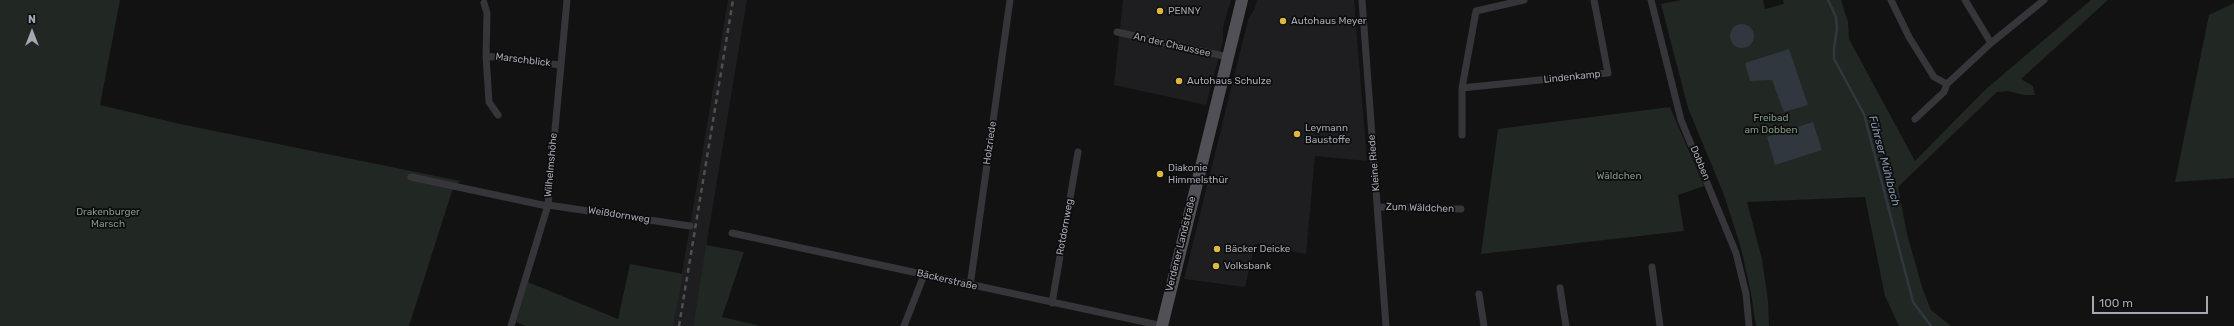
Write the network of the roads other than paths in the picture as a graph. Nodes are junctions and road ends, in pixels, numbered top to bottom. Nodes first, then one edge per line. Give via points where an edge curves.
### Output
1 (567, 0) edge
2 (1010, 0) edge
3 (1242, 0) edge
4 (1362, 0) edge
5 (1524, 0) edge
6 (1594, 0) edge
7 (1651, 0) edge
8 (1891, 0) edge
9 (1965, 0) edge
10 (2044, 0) edge
11 (484, 3) dead end
12 (1117, 32) dead end
13 (1991, 43) junction
14 (486, 56) junction
15 (1228, 58) junction
16 (560, 65) junction
17 (1947, 84) junction
18 (1462, 88) junction
19 (498, 115) dead end
20 (1915, 119) dead end
21 (1462, 135) dead end
22 (1078, 152) dead end
23 (411, 177) dead end
24 (547, 205) junction
25 (1378, 207) junction
26 (1461, 209) dead end
27 (690, 226) dead end
28 (732, 233) dead end
29 (1652, 267) dead end
30 (924, 275) junction
31 (970, 286) junction
32 (1560, 288) dead end
33 (1479, 294) dead end
34 (1052, 303) junction
35 (511, 326) edge
36 (904, 326) edge
37 (1162, 326) edge
38 (1386, 326) edge
39 (1484, 326) edge
40 (1566, 326) edge
41 (1660, 326) edge
42 (1749, 326) edge

1 - 16 street, Wilhelmshöhe
2 - 31 street, Holzriede
3 - 15 main road, Verdener Landstraße
4 - 25 street, Kleine Riede
5 - 18 street via 1476,11
6 - 18 street, Lindenkamp via 1608,73
7 - 42 street, Dobben via 1681,120 1736,253 1746,294
8 - 17 street via 1909,37 1934,76
9 - 13 street
10 - 13 street
11 - 14 street, Marschblick via 487,13
12 - 15 street, An der Chaussee
13 - 17 street
14 - 16 street, Marschblick
14 - 19 street, Marschblick via 489,102
15 - 37 main road, Verdener Landstraße
16 - 24 street, Wilhelmshöhe
17 - 20 street via 1944,92
18 - 21 street
22 - 34 street, Rotdornweg
23 - 24 street, Weißdornweg
24 - 27 street, Weißdornweg
24 - 35 street, Wilhelmshöhe
25 - 26 street, Zum Wäldchen
25 - 38 street, Kleine Riede
28 - 30 street, Bäckerstraße
29 - 41 street
30 - 31 street, Bäckerstraße
30 - 36 street
31 - 34 street, Bäckerstraße
32 - 40 street
33 - 39 street
34 - 37 street, Bäckerstraße

